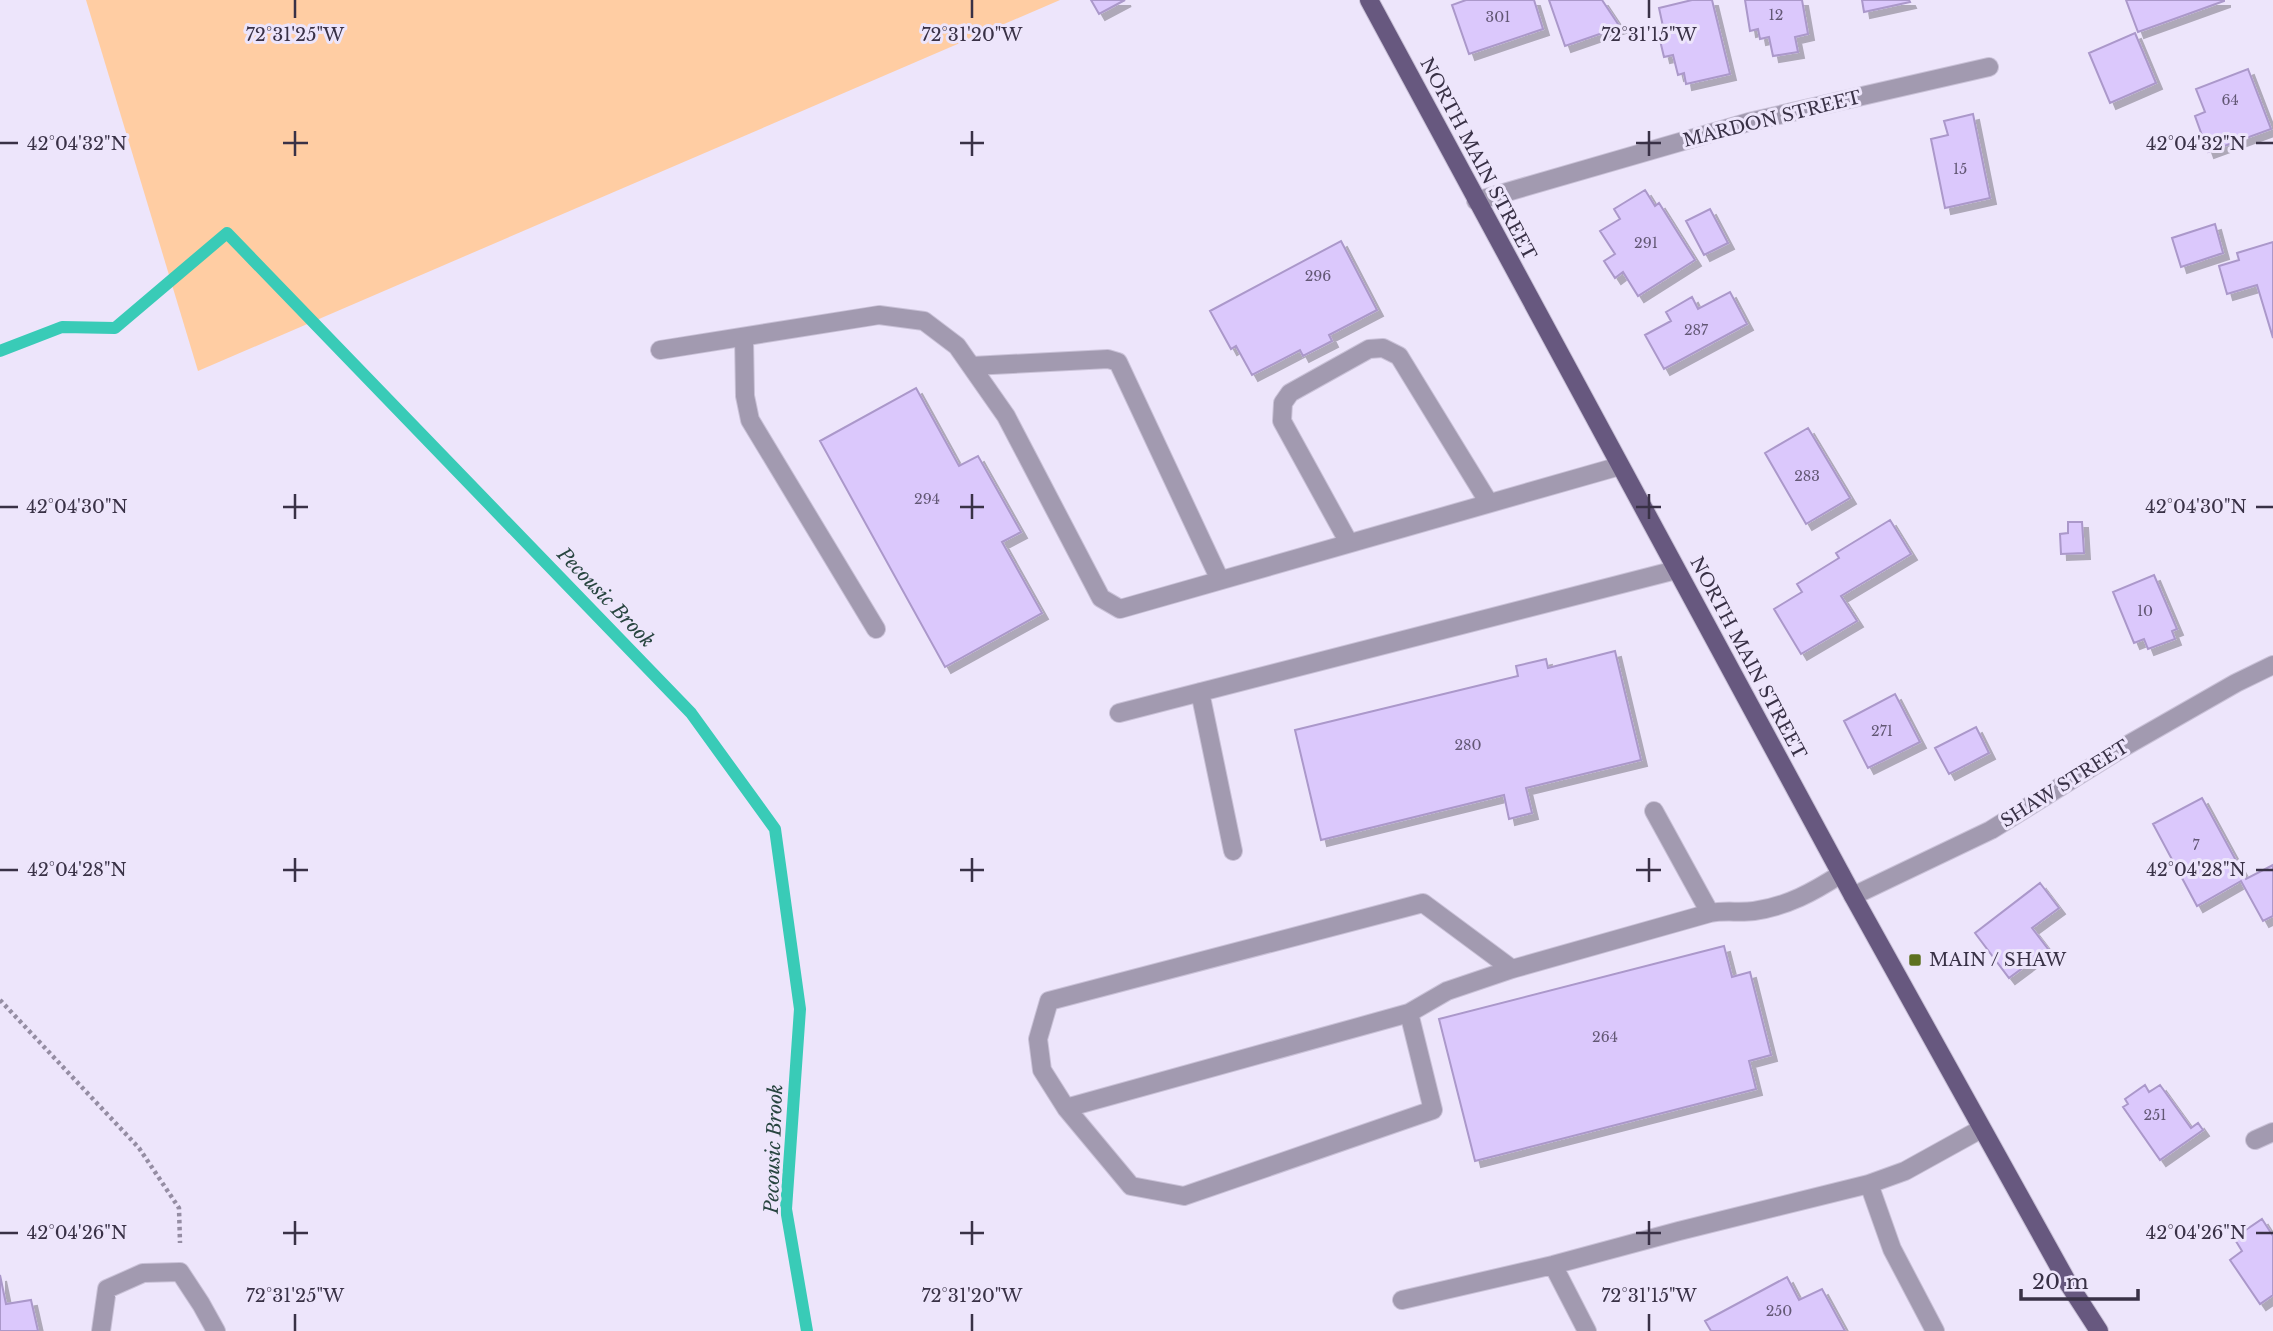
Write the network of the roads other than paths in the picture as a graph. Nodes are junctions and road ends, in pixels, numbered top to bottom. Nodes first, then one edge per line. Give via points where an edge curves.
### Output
1 (1368, 0) edge
2 (1989, 67) dead end
3 (1476, 201) junction
4 (744, 337) junction
5 (660, 351) dead end
6 (972, 366) junction
7 (1620, 466) junction
8 (1489, 503) junction
9 (1349, 543) junction
10 (1676, 570) junction
11 (1220, 580) junction
12 (876, 629) dead end
13 (2273, 665) edge
14 (1200, 692) junction
15 (1119, 713) dead end
16 (1654, 811) dead end
17 (1233, 851) dead end
18 (1841, 874) junction
19 (1853, 896) junction
20 (1710, 913) junction
21 (1512, 969) junction
22 (1409, 1013) junction
23 (1066, 1108) junction
24 (1981, 1129) junction
25 (2273, 1132) edge
26 (2255, 1140) dead end
27 (1869, 1184) junction
28 (1553, 1265) junction
29 (1402, 1300) dead end
30 (101, 1331) edge
31 (216, 1331) edge
32 (1587, 1331) edge
33 (1935, 1331) edge
34 (2099, 1331) edge

1 - 3 main road, NORTH MAIN STREET
2 - 3 street, MARDON STREET via 1749,122
3 - 7 main road, NORTH MAIN STREET
4 - 5 street
4 - 6 street via 878,315 924,321 957,346
4 - 12 street via 750,420
6 - 11 street via 1118,362
6 - 11 street via 1006,416 1101,598 1120,609
7 - 8 street
7 - 10 main road, NORTH MAIN STREET
8 - 9 street
8 - 9 street via 1399,356 1383,348 1368,349 1290,393 1283,403 1282,421
9 - 11 street
10 - 14 street
10 - 18 main road, NORTH MAIN STREET
13 - 19 street, SHAW STREET via 2124,747 1991,830
14 - 15 street
14 - 17 street
16 - 20 street
18 - 19 main road, NORTH MAIN STREET
18 - 20 street via 1799,900 1754,911
19 - 24 main road, NORTH MAIN STREET
20 - 21 street
21 - 22 street via 1447,991
21 - 23 street via 1423,903 1074,993 1049,1001 1038,1039 1042,1070
22 - 23 street
22 - 23 street via 1433,1110 1184,1196 1131,1186
24 - 27 street via 1905,1171
24 - 34 main road, NORTH MAIN STREET
25 - 26 street
27 - 28 street
27 - 33 street via 1892,1250
28 - 29 street
28 - 32 street
30 - 31 street via 107,1289 143,1273 180,1272

